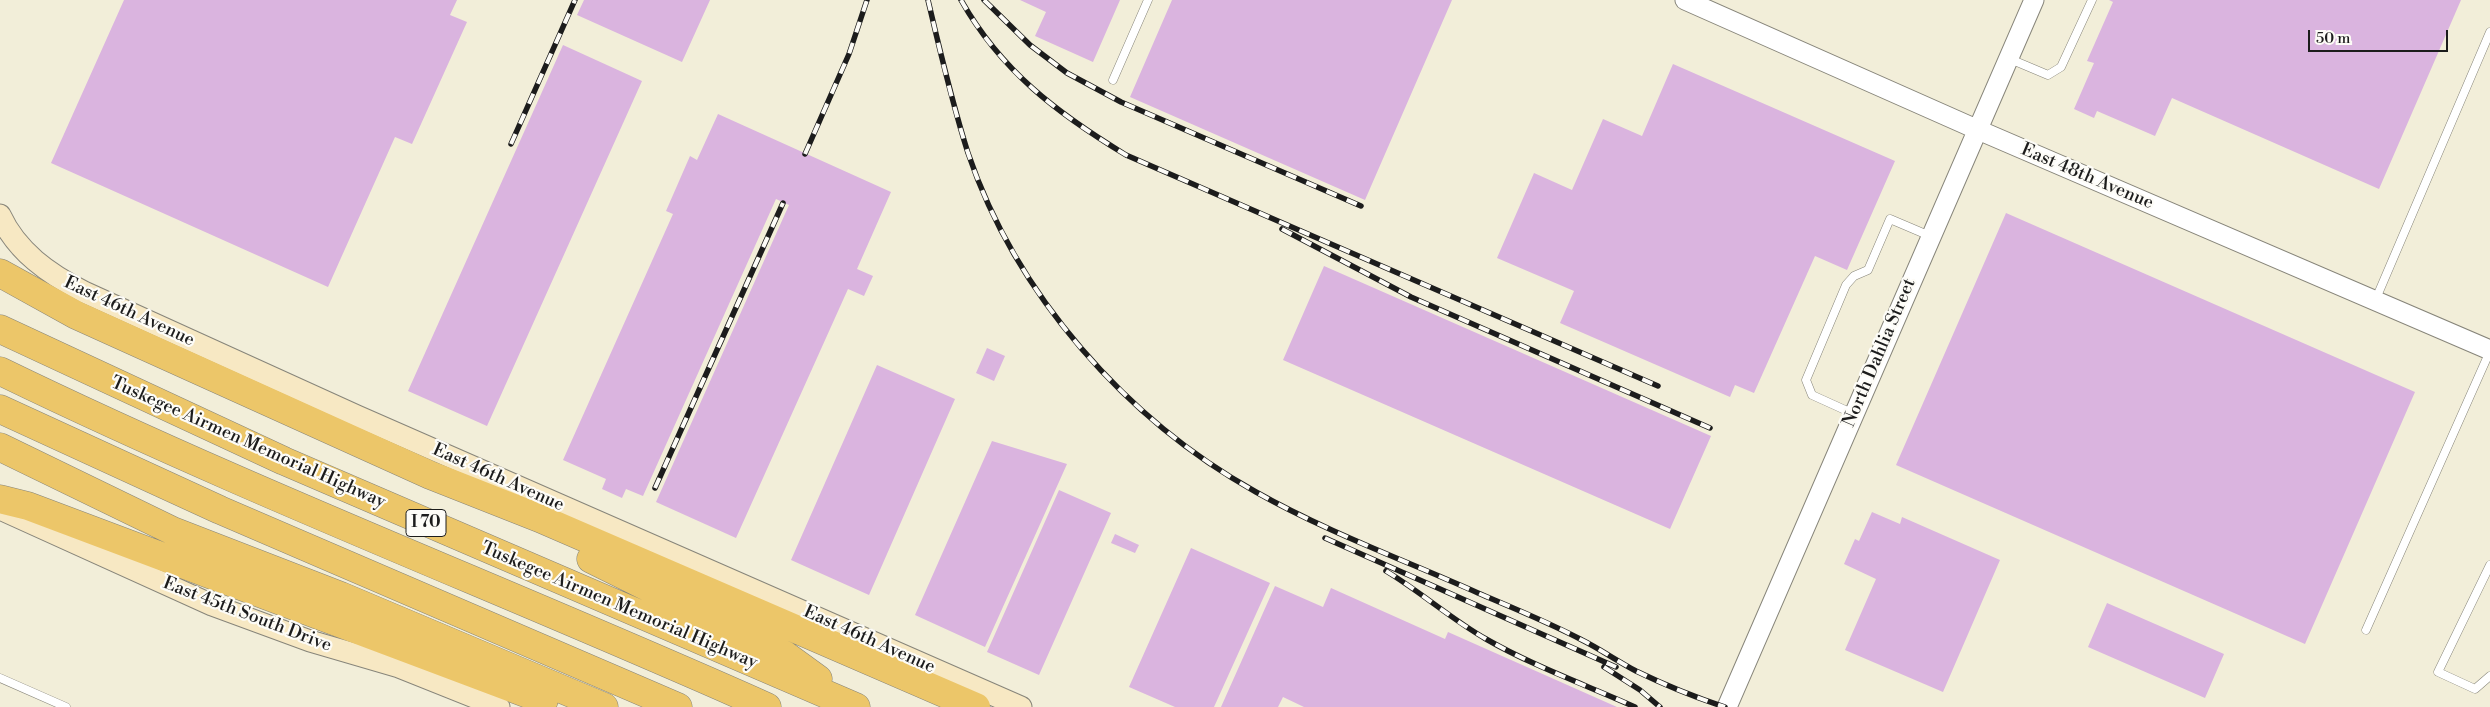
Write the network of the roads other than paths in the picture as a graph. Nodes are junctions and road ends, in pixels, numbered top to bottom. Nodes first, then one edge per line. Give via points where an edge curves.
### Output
1 (1148, 0) edge
2 (1684, 0) edge
3 (2034, 0) edge
4 (2092, 0) edge
5 (2490, 32) edge
6 (2008, 58) junction
7 (1112, 80) dead end
8 (1976, 129) junction
9 (0, 215) edge
10 (1930, 236) junction
11 (0, 273) edge
12 (2375, 301) junction
13 (0, 329) edge
14 (2490, 350) edge
15 (0, 371) edge
16 (0, 409) edge
17 (1854, 414) junction
18 (0, 448) edge
19 (430, 475) junction
20 (0, 499) edge
21 (0, 509) edge
22 (2490, 565) edge
23 (2366, 630) dead end
24 (2490, 676) edge
25 (0, 678) edge
26 (66, 707) edge
27 (499, 707) edge
28 (577, 707) edge
29 (604, 707) edge
30 (678, 707) edge
31 (767, 707) edge
32 (856, 707) edge
33 (976, 707) edge
34 (1021, 707) edge
35 (1727, 707) edge

1 - 7 lane
2 - 8 street, East 48th Avenue
3 - 6 street, North Dahlia Street
4 - 6 lane via 2061,67 2048,75
5 - 12 lane
6 - 8 street, North Dahlia Street
8 - 10 street, North Dahlia Street
8 - 12 street, East 48th Avenue
9 - 34 main road, East 46th Avenue via 34,261 84,292
10 - 17 street, North Dahlia Street
10 - 17 lane via 1890,219 1868,270 1854,276 1842,294 1806,380 1812,395
11 - 19 highway via 76,315
12 - 14 street, East 48th Avenue
13 - 32 highway, Tuskegee Airmen Memorial Highway / I 70 via 300,468
14 - 23 lane
15 - 31 highway via 228,476
16 - 30 highway via 220,510
17 - 35 street, North Dahlia Street
18 - 29 highway via 173,531 341,596
19 - 32 highway via 532,530 785,655
19 - 33 highway via 539,518
20 - 28 highway via 28,506 539,699
21 - 27 main road, East 45th South Drive via 212,605 310,641 399,667
22 - 24 lane via 2438,672 2475,689
25 - 26 lane

